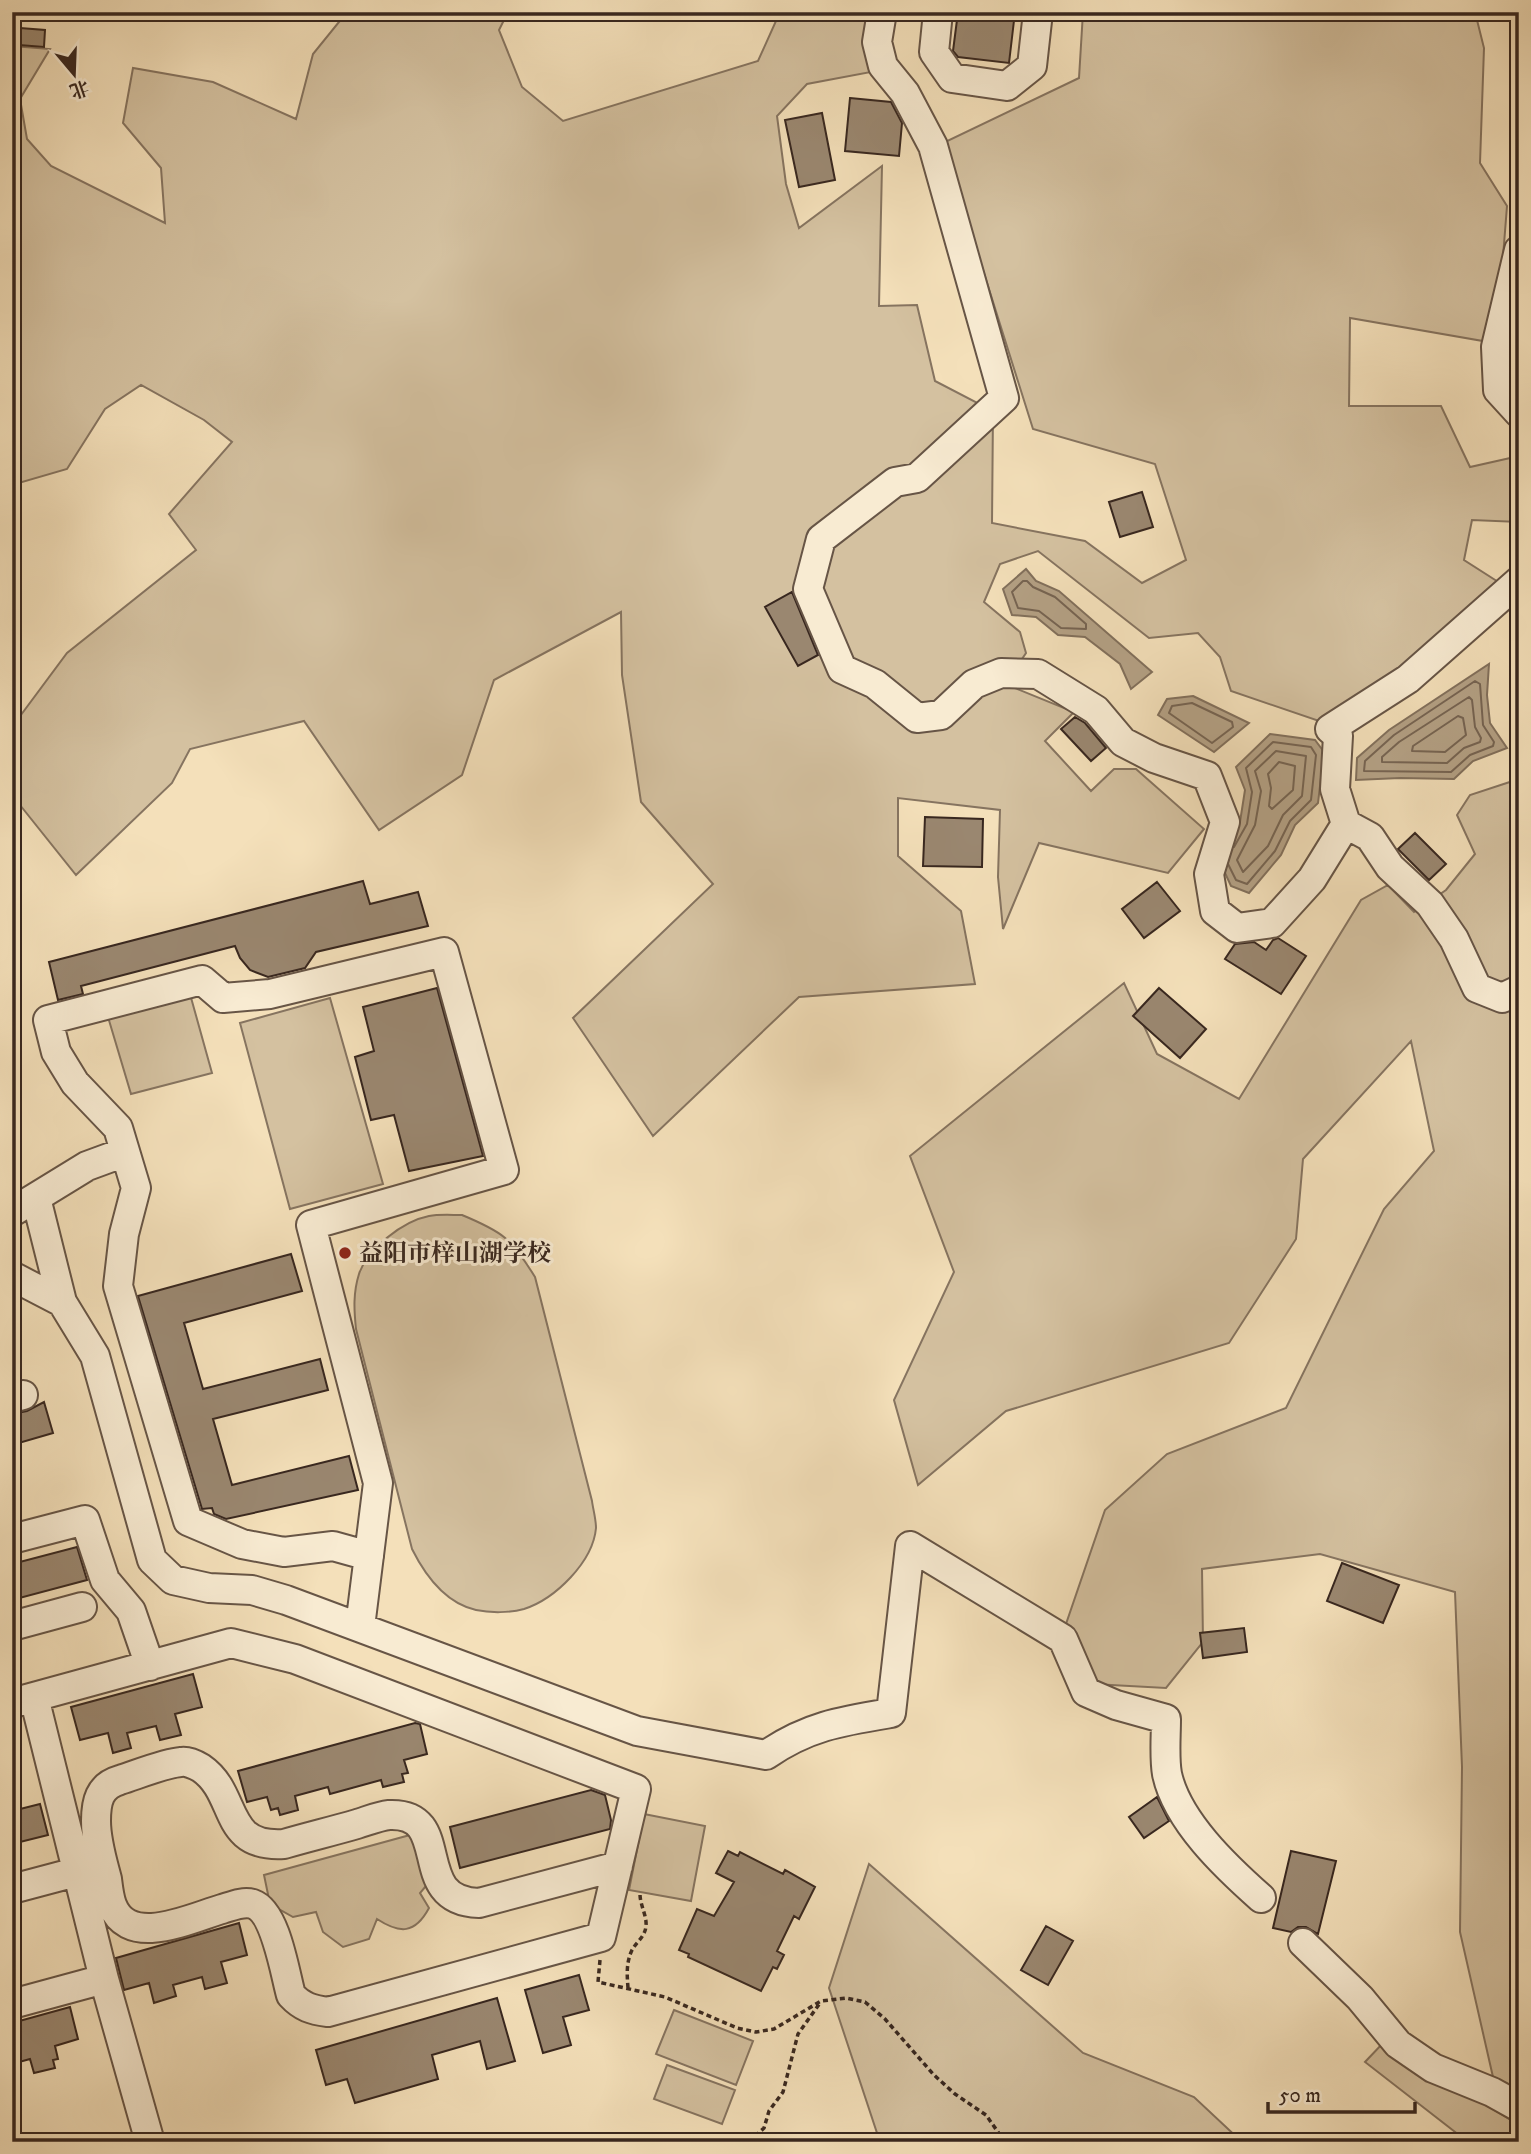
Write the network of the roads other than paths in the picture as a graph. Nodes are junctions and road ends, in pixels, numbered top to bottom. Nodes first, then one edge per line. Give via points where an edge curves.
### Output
1 (882, 12) edge
2 (938, 12) edge
3 (1038, 12) edge
4 (1519, 250) edge
5 (1519, 413) edge
6 (1519, 581) edge
7 (1346, 824) junction
8 (1519, 990) edge
9 (125, 1152) junction
10 (36, 1198) junction
11 (12, 1212) edge
12 (12, 1276) edge
13 (62, 1302) junction
14 (12, 1539) edge
15 (369, 1556) junction
16 (82, 1607) dead end
17 (12, 1626) edge
18 (360, 1627) junction
19 (150, 1666) junction
20 (23, 1700) edge
21 (618, 1866) junction
22 (76, 1872) junction
23 (12, 1889) edge
24 (1261, 1898) dead end
25 (1303, 1943) dead end
26 (104, 1979) junction
27 (12, 2004) edge
28 (1519, 2108) edge
29 (150, 2142) edge

1 - 7 street via 877,42 883,66 905,93 933,146 1004,398 917,478 895,482 821,540 808,589 842,669 876,684 917,718 942,715 974,684 1001,673 1038,674 1096,710 1123,742 1207,776 1225,821 1209,874 1215,911 1237,928 1272,923 1312,879
2 - 3 street via 934,52 952,78 1007,86 1032,66
4 - 5 street via 1496,347 1498,390
6 - 7 street via 1408,679 1330,729 1338,736 1335,789
7 - 8 street via 1370,837 1390,867 1430,904 1454,939 1477,988 1502,998
9 - 10 street via 87,1166
9 - 15 street via 136,1188 118,1286 188,1521 242,1544 284,1552 333,1546
9 - 15 street via 118,1128 75,1083 56,1052 48,1020 202,980 223,998 270,994 444,952 504,1170 311,1225 378,1483
10 - 11 street
10 - 13 street
12 - 13 street
13 - 18 street via 95,1356 152,1560 173,1580 252,1590
14 - 19 street via 85,1520 105,1580 131,1611
15 - 18 street
16 - 17 street
18 - 24 street via 637,1731 766,1755 790,1738 834,1723 891,1713 910,1546 1063,1639 1086,1692 1166,1719 1167,1773 1183,1812 1228,1869
19 - 20 street
19 - 21 street via 231,1643 295,1659 636,1789
20 - 22 street
21 - 21 street via 479,1903 464,1902 448,1895 440,1885 427,1838 420,1826 407,1818 389,1815 269,1845 251,1839 236,1825 210,1774 182,1761 111,1782 96,1805 96,1832 113,1907 123,1919 138,1928 155,1929 239,1904 254,1905 272,1926 291,1995 313,2011 328,2012 601,1937
22 - 23 street
22 - 26 street
25 - 28 street via 1360,1998 1398,2044 1433,2068
26 - 27 street
26 - 29 street

